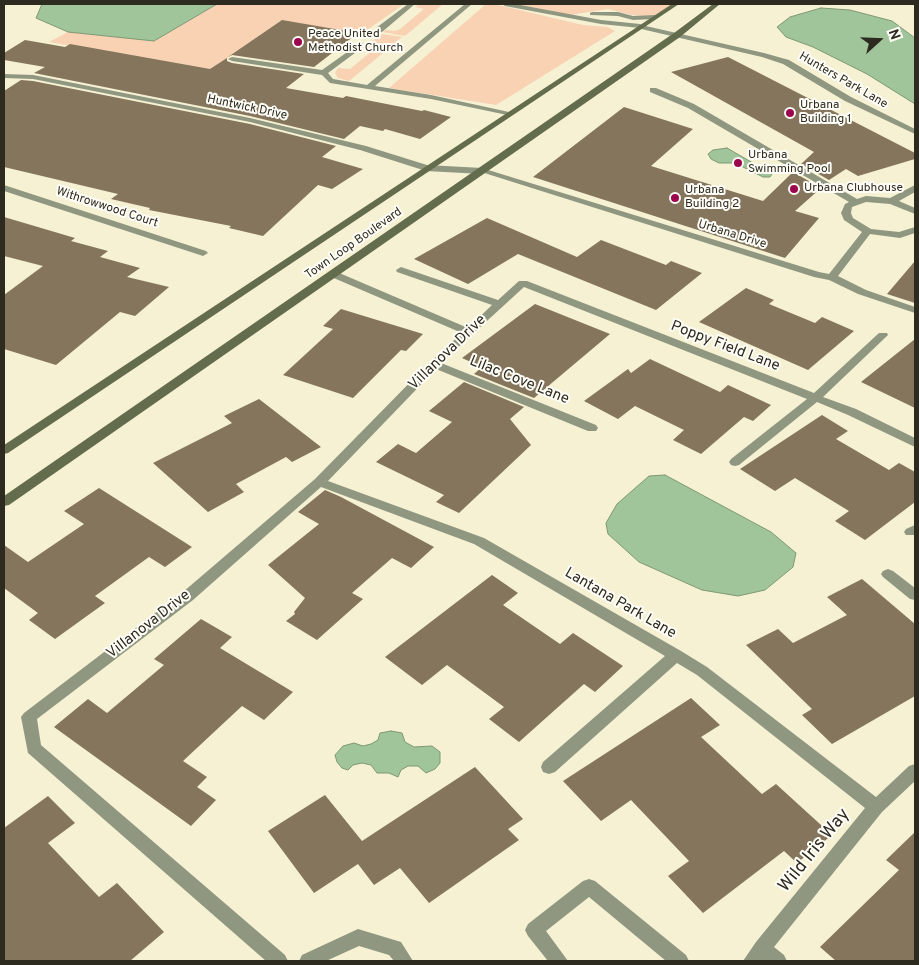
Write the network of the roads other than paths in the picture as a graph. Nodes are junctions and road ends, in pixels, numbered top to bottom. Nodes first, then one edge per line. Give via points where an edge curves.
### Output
1 (412, 4) edge
2 (469, 4) edge
3 (505, 4) edge
4 (676, 4) edge
5 (717, 4) edge
6 (570, 15) junction
7 (655, 17) junction
8 (633, 18) junction
9 (640, 26) junction
10 (379, 30) dead end
11 (677, 35) junction
12 (360, 45) dead end
13 (232, 59) dead end
14 (324, 74) junction
15 (4, 76) edge
16 (368, 88) junction
17 (653, 90) dead end
18 (509, 114) junction
19 (915, 132) edge
20 (426, 168) junction
21 (482, 171) junction
22 (4, 188) edge
23 (915, 188) edge
24 (892, 201) junction
25 (856, 202) junction
26 (914, 208) edge
27 (915, 230) edge
28 (868, 231) junction
29 (203, 253) dead end
30 (401, 270) dead end
31 (333, 274) junction
32 (832, 277) junction
33 (523, 283) joint
34 (499, 304) junction
35 (915, 310) edge
36 (469, 332) junction
37 (883, 335) dead end
38 (434, 364) junction
39 (815, 398) junction
40 (592, 428) dead end
41 (915, 443) edge
42 (4, 450) edge
43 (735, 462) dead end
44 (319, 482) junction
45 (4, 502) edge
46 (888, 574) dead end
47 (915, 595) edge
48 (676, 656) junction
49 (549, 767) dead end
50 (915, 771) edge
51 (876, 807) junction
52 (757, 955) edge
53 (279, 961) edge
54 (308, 961) edge
55 (404, 961) edge
56 (559, 961) edge
57 (680, 961) edge
58 (778, 961) edge

1 - 10 street
2 - 16 street
3 - 6 street
4 - 7 street, Town Loop Boulevard
5 - 11 street, Town Loop Boulevard
6 - 8 street via 618,14
6 - 9 street, Hunters Park Lane
7 - 8 street
7 - 9 street, Town Loop Boulevard
8 - 9 street
9 - 11 street, Hunters Park Lane
9 - 18 street, Town Loop Boulevard
11 - 19 street, Hunters Park Lane via 786,62 848,99
11 - 21 street, Town Loop Boulevard
12 - 14 street
13 - 14 street
14 - 16 street via 330,81
15 - 20 street, Huntwick Drive via 33,77 250,120 363,148
16 - 18 street via 431,97
17 - 25 street via 692,106
18 - 20 street, Town Loop Boulevard
20 - 21 street, Huntwick Drive
20 - 42 street, Town Loop Boulevard
21 - 31 street, Town Loop Boulevard
21 - 32 street, Urbana Drive
22 - 29 street, Withrowwood Court
23 - 24 street
24 - 25 street via 866,199
24 - 26 street
25 - 28 street via 848,206 846,213 850,220
27 - 28 street via 900,235
28 - 32 street
30 - 34 street
31 - 36 street
31 - 45 street, Town Loop Boulevard
32 - 35 street, Urbana Drive via 862,292
33 - 34 street, Villanova Drive
33 - 39 street, Poppy Field Lane
34 - 36 street, Villanova Drive
36 - 38 street, Villanova Drive
37 - 39 street
38 - 40 street, Lilac Cove Lane
38 - 44 street, Villanova Drive
39 - 41 street, Poppy Field Lane
39 - 43 street
44 - 48 street, Lantana Park Lane via 479,541
44 - 53 street, Villanova Drive via 188,596 29,717 34,748
46 - 47 street
48 - 49 street
48 - 51 street, Lantana Park Lane via 702,671
50 - 51 street, Wild Iris Way
51 - 52 street, Wild Iris Way
52 - 58 street
54 - 55 street via 358,937 395,948
56 - 57 street via 534,930 589,887

